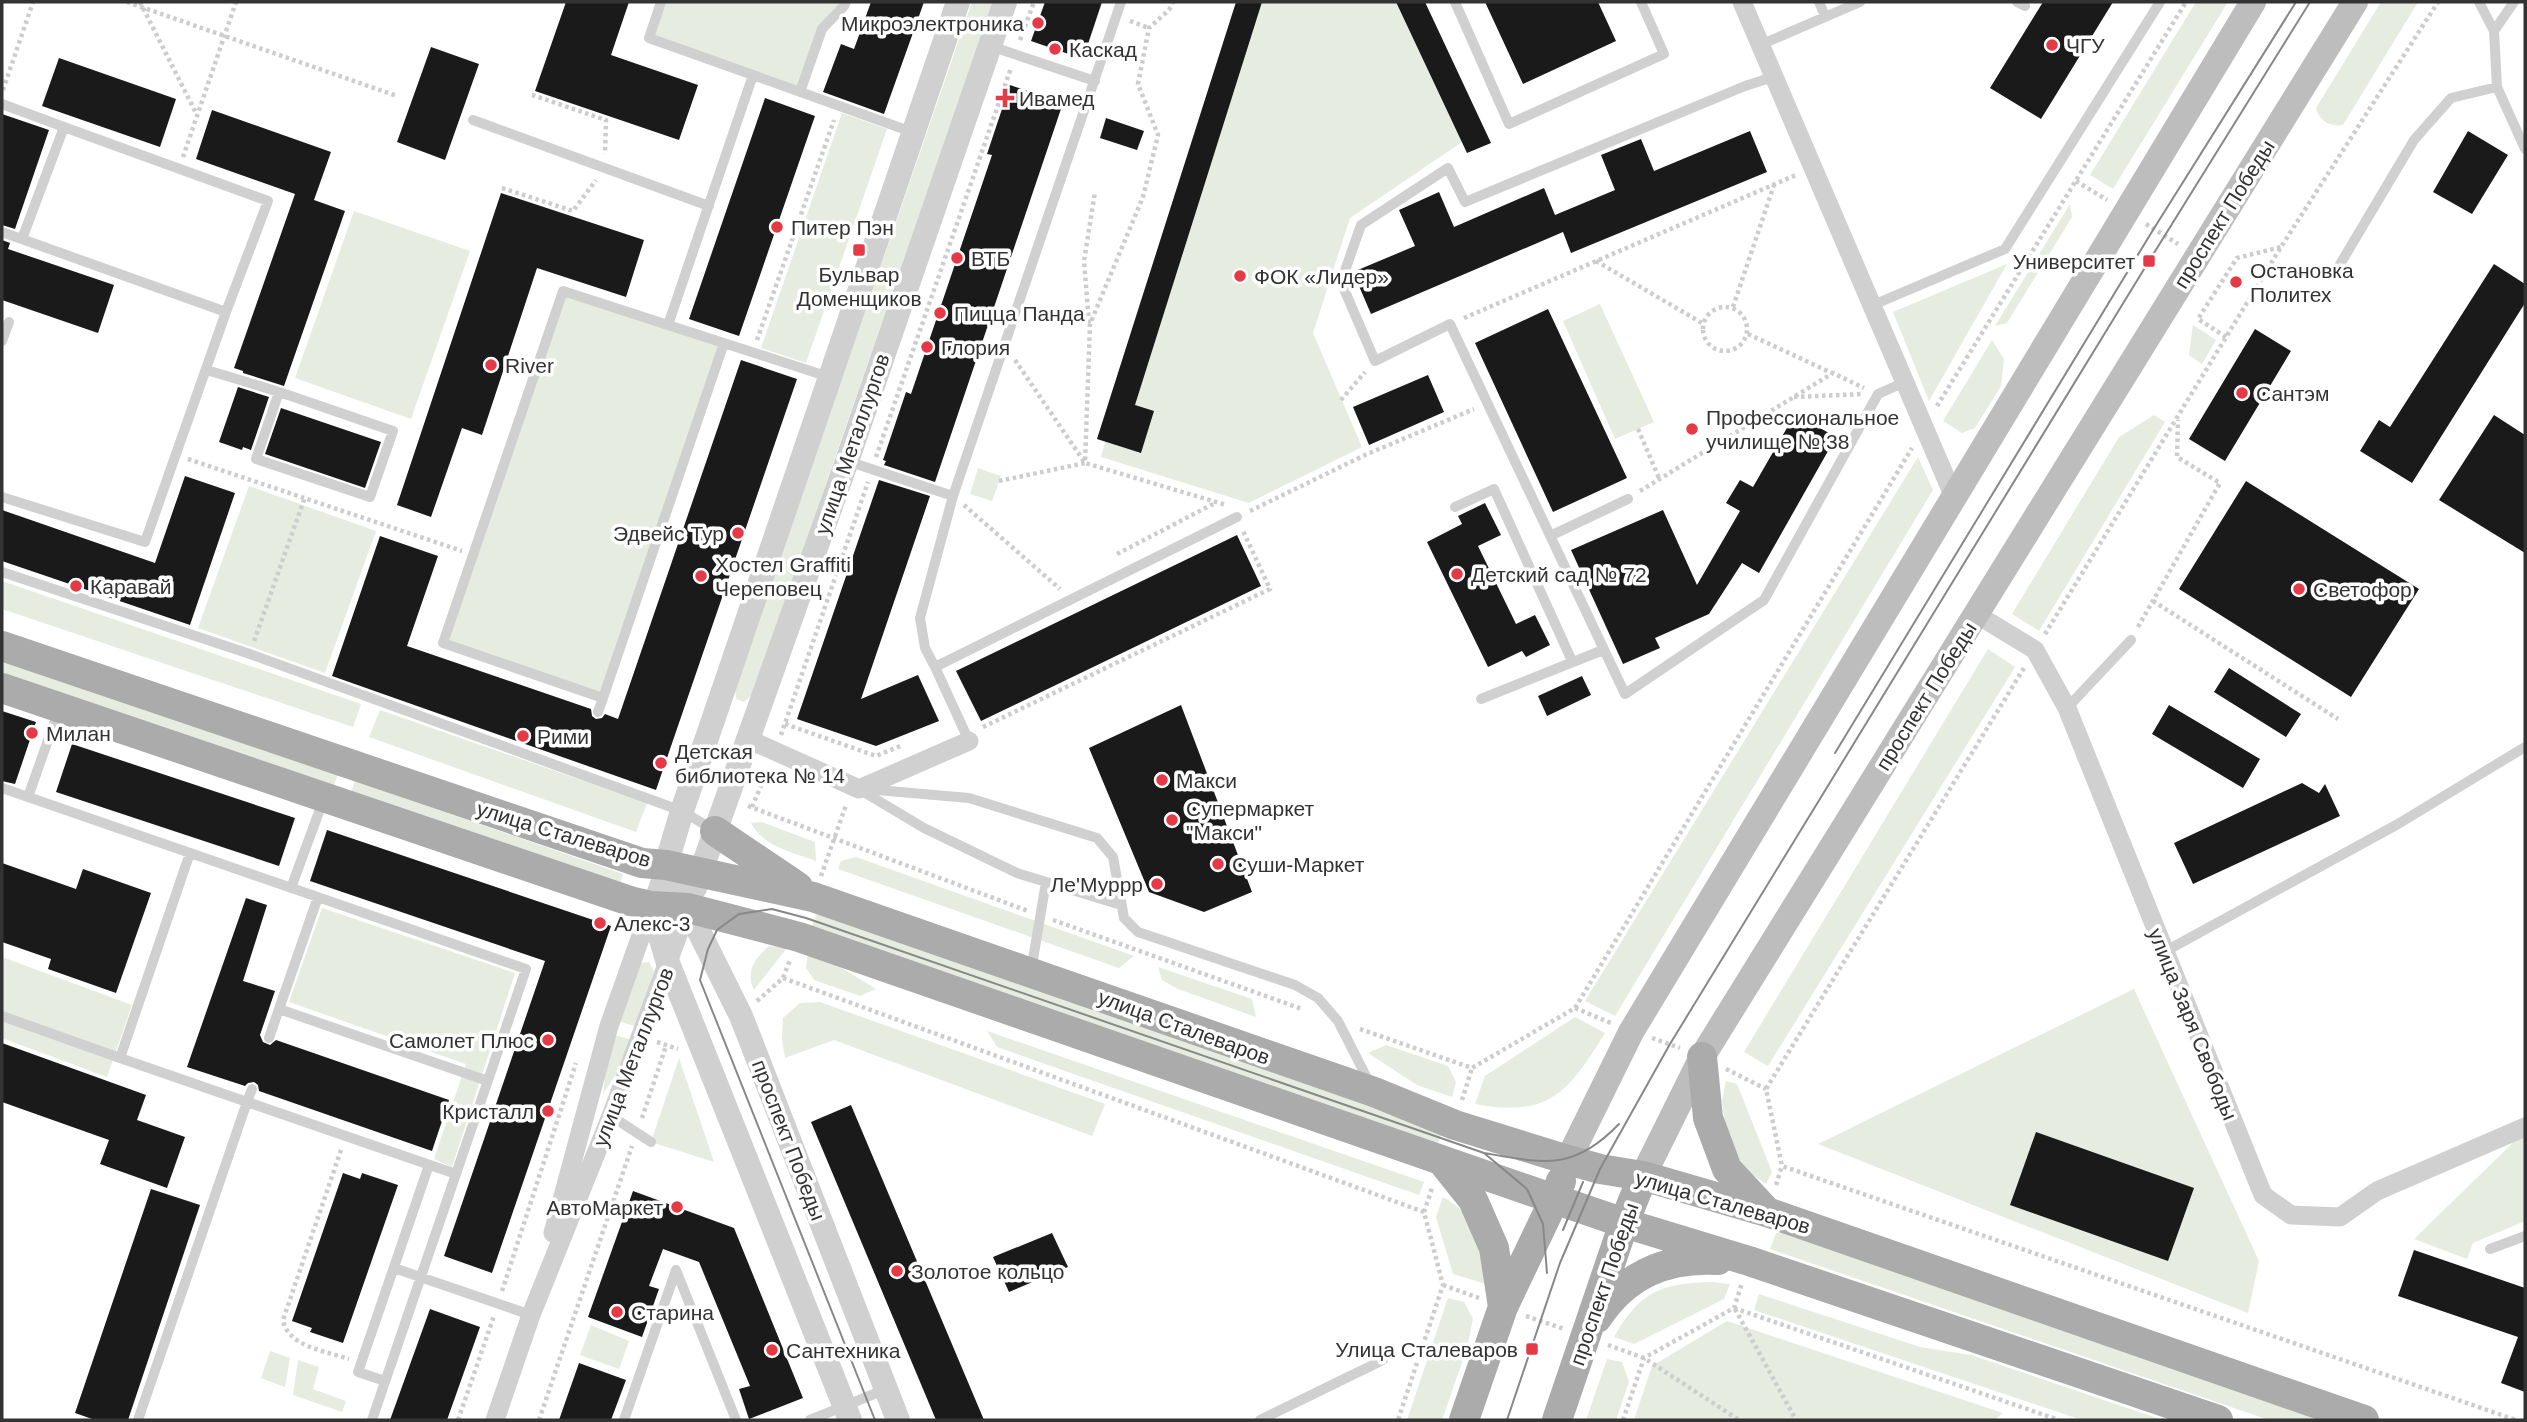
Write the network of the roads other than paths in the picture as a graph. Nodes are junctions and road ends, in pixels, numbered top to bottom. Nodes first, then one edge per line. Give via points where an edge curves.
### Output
1 (661, 2) edge
2 (846, 2) edge
3 (958, 2) edge
4 (1005, 2) edge
5 (1121, 2) edge
6 (1455, 2) edge
7 (1641, 2) edge
8 (1742, 2) edge
9 (1819, 2) edge
10 (1860, 2) edge
11 (2160, 2) edge
12 (2253, 2) edge
13 (2356, 2) edge
14 (2479, 2) edge
15 (2514, 2) edge
16 (1825, 16) junction
17 (2494, 31) junction
18 (989, 45) junction
19 (1760, 46) junction
20 (753, 75) junction
21 (1773, 77) junction
22 (1095, 81) junction
23 (2497, 87) junction
24 (800, 92) junction
25 (2, 103) edge
26 (474, 120) dead end
27 (64, 127) junction
28 (912, 132) junction
29 (2525, 149) edge
30 (709, 206) junction
31 (2, 232) edge
32 (22, 239) junction
33 (2339, 266) dead end
34 (1873, 305) junction
35 (226, 312) junction
36 (9, 322) dead end
37 (668, 325) junction
38 (2, 341) edge
39 (724, 343) junction
40 (206, 370) junction
41 (830, 377) junction
42 (1905, 382) junction
43 (279, 392) junction
44 (847, 461) junction
45 (953, 496) junction
46 (2, 497) edge
47 (1954, 497) junction
48 (1628, 499) road end
49 (1455, 507) dead end
50 (1238, 512) road end
51 (1550, 536) junction
52 (2, 572) edge
53 (1976, 614) junction
54 (2131, 640) road end
55 (2, 646) edge
56 (1603, 650) junction
57 (1572, 661) junction
58 (935, 667) junction
59 (2, 688) edge
60 (603, 698) junction
61 (1482, 699) dead end
62 (60, 707) junction
63 (2067, 708) junction
64 (598, 712) dead end
65 (967, 738) joint
66 (748, 739) junction
67 (2525, 747) edge
68 (2, 788) edge
69 (859, 789) junction
70 (28, 797) junction
71 (324, 797) junction
72 (682, 811) junction
73 (715, 831) junction
74 (190, 853) junction
75 (666, 865) junction
76 (701, 872) junction
77 (1046, 882) junction
78 (291, 888) junction
79 (318, 897) junction
80 (813, 897) junction
81 (1121, 905) junction
82 (651, 906) junction
83 (688, 908) junction
84 (2164, 953) junction
85 (668, 963) junction
86 (1030, 973) junction
87 (279, 1009) junction
88 (2, 1016) edge
89 (269, 1038) dead end
90 (1702, 1057) junction
91 (120, 1058) junction
92 (488, 1081) junction
93 (252, 1088) dead end
94 (1374, 1092) junction
95 (247, 1102) junction
96 (611, 1116) junction
97 (2525, 1127) edge
98 (651, 1142) dead end
99 (1441, 1160) junction
100 (1568, 1160) junction
101 (429, 1165) junction
102 (456, 1174) junction
103 (1643, 1176) junction
104 (1555, 1198) junction
105 (1768, 1212) junction
106 (1624, 1223) junction
107 (2525, 1236) edge
108 (2490, 1249) dead end
109 (1749, 1261) junction
110 (394, 1268) junction
111 (421, 1277) junction
112 (1503, 1307) junction
113 (531, 1315) junction
114 (1586, 1336) junction
115 (1382, 1360) dead end
116 (385, 1381) junction
117 (885, 1390) junction
118 (847, 1413) edge
119 (138, 1420) edge
120 (372, 1420) edge
121 (495, 1420) edge
122 (624, 1420) edge
123 (736, 1420) edge
124 (810, 1420) edge
125 (898, 1420) edge
126 (1260, 1420) edge
127 (1464, 1420) edge
128 (1557, 1420) edge
129 (2218, 1420) edge
130 (2364, 1420) edge

1 - 20 lane via 649,38
2 - 24 lane via 822,29
3 - 28 street, улица Металлургов
4 - 18 street, улица Металлургов
5 - 22 lane
6 - 7 lane via 1509,124 1664,54
8 - 19 street
9 - 16 lane
10 - 16 lane
11 - 34 lane via 2005,249
12 - 47 main road
13 - 53 main road, проспект Победы
14 - 17 lane
15 - 17 lane
16 - 19 lane
17 - 23 lane
18 - 22 lane
18 - 44 street, улица Металлургов
19 - 21 street
20 - 24 lane
20 - 30 lane
21 - 34 street
21 - 51 lane via 1465,202 1448,168 1361,225 1341,282 1375,361 1450,324
22 - 45 lane
23 - 29 lane
23 - 33 lane via 2451,99 2414,140
24 - 28 lane
25 - 27 lane
26 - 30 lane
27 - 32 lane
27 - 35 lane via 268,201
28 - 41 street, улица Металлургов
30 - 37 lane
31 - 32 lane
32 - 35 lane
34 - 42 street
35 - 40 lane
36 - 38 lane
37 - 39 lane
37 - 60 lane via 564,291 443,643
39 - 41 lane
39 - 60 lane
40 - 43 lane
40 - 46 lane via 145,542
41 - 72 street, улица Металлургов
42 - 47 street
42 - 56 lane via 1878,394 1763,600 1625,694
43 - 43 lane via 257,459 370,497 393,431
44 - 45 lane
44 - 66 street, улица Металлургов
45 - 58 lane via 920,618 925,648
47 - 100 main road via 1631,1032
48 - 51 lane
49 - 57 lane via 1494,489
50 - 58 lane
51 - 56 lane
52 - 72 lane via 580,769
53 - 63 street, улица Заря Свободы via 2035,650
53 - 90 main road, проспект Победы
54 - 63 lane
55 - 75 main road, улица Сталеваров via 642,863
56 - 57 lane
57 - 61 lane
58 - 65 lane
59 - 62 main road, улица Сталеваров
60 - 64 lane
62 - 70 lane
62 - 71 main road, улица Сталеваров
63 - 84 street, улица Заря Свободы
65 - 69 street
66 - 69 street
66 - 73 street, улица Металлургов
67 - 84 lane via 2398,824
68 - 70 lane
69 - 77 lane via 924,828 1017,873
69 - 81 lane via 970,798 1097,838 1113,857
70 - 74 lane
71 - 78 lane
71 - 82 main road, улица Сталеваров
72 - 73 lane
72 - 75 street, улица Металлургов
73 - 76 street, улица Металлургов
73 - 80 main road
74 - 78 lane
74 - 91 lane
75 - 76 main road, улица Сталеваров
75 - 82 street, улица Металлургов
75 - 83 street, проспект Победы
76 - 80 main road, улица Сталеваров
76 - 83 street, улица Металлургов
77 - 81 lane
77 - 86 lane
78 - 79 lane
79 - 87 lane
79 - 92 lane via 526,969
80 - 86 main road, улица Сталеваров
81 - 94 lane via 1124,918 1138,932 1295,985 1318,998 1338,1021
82 - 83 main road, улица Сталеваров
82 - 85 street
82 - 113 street, улица Металлургов via 609,1026
83 - 85 street, улица Металлургов
83 - 99 main road, улица Сталеваров via 799,937
83 - 117 street, проспект Победы via 741,1016
84 - 97 street, улица Заря Свободы via 2263,1195 2291,1214 2340,1217 2377,1191
85 - 96 street, улица Металлургов
85 - 118 street
86 - 94 main road, улица Сталеваров
87 - 89 lane
87 - 92 lane
88 - 91 lane
90 - 103 main road, проспект Победы
90 - 105 main road via 1708,1118 1727,1169
91 - 95 lane
92 - 102 lane
93 - 95 lane
94 - 100 main road, улица Сталеваров via 1455,1125
95 - 101 lane
95 - 119 lane
96 - 98 lane
96 - 113 street, улица Металлургов
99 - 104 main road, улица Сталеваров
99 - 112 main road via 1473,1200 1494,1248
100 - 103 main road, улица Сталеваров
100 - 104 main road
101 - 102 lane
101 - 110 lane
102 - 111 lane
103 - 105 main road, улица Сталеваров
103 - 106 main road, проспект Победы
104 - 106 main road, улица Сталеваров
104 - 112 main road
105 - 130 main road, улица Сталеваров
106 - 109 main road, улица Сталеваров
106 - 114 main road, проспект Победы
107 - 108 lane
109 - 114 main road via 1694,1258 1650,1268 1608,1301
109 - 129 main road, улица Сталеваров
110 - 111 lane
110 - 116 lane via 358,1372
111 - 113 lane
111 - 116 lane
112 - 127 main road
113 - 121 street, улица Металлургов
114 - 128 main road, проспект Победы
115 - 126 lane
116 - 120 lane
117 - 118 lane
117 - 125 street, проспект Победы
118 - 124 lane
122 - 123 lane via 676,1270

